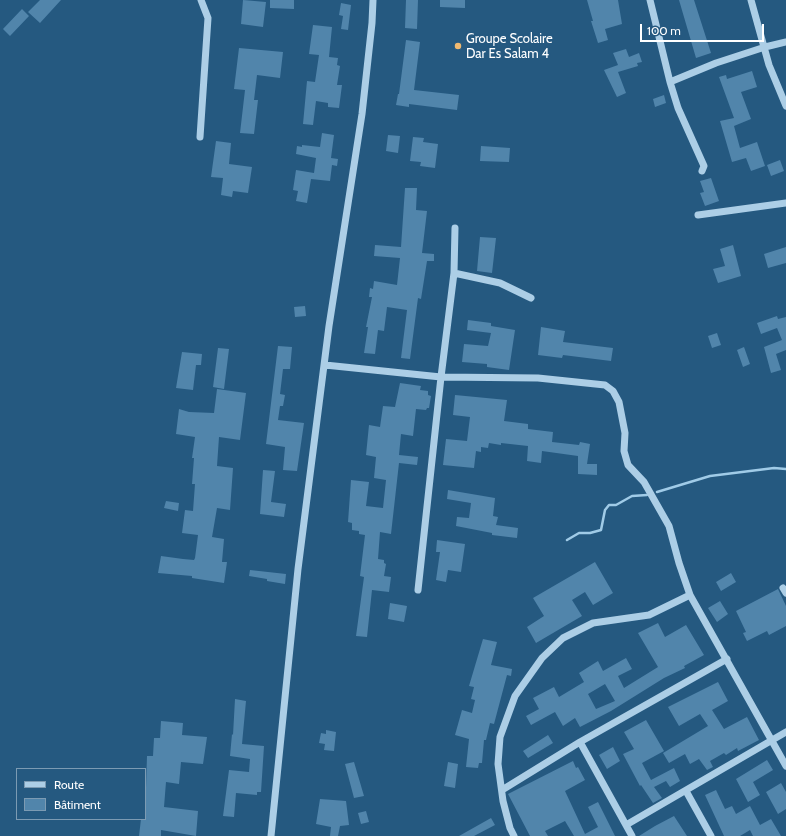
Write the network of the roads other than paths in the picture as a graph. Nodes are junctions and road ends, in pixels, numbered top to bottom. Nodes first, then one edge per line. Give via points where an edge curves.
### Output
1 (201, 0) edge
2 (373, 0) edge
3 (650, 0) edge
4 (751, 0) edge
5 (786, 42) edge
6 (765, 47) junction
7 (670, 82) junction
8 (786, 106) edge
9 (200, 137) dead end
10 (702, 171) dead end
11 (786, 203) edge
12 (698, 215) dead end
13 (455, 228) dead end
14 (454, 273) junction
15 (531, 298) dead end
16 (325, 365) junction
17 (440, 377) junction
18 (418, 590) dead end
19 (690, 595) junction
20 (727, 660) junction
21 (786, 732) edge
22 (771, 740) junction
23 (580, 742) junction
24 (786, 766) edge
25 (502, 790) junction
26 (686, 791) junction
27 (626, 825) junction
28 (271, 836) edge
29 (514, 836) edge
30 (632, 836) edge
31 (711, 836) edge

1 - 9 street via 208,18
2 - 16 street via 362,114
3 - 7 street
4 - 6 street
5 - 6 street
6 - 7 street
6 - 8 street via 769,65
7 - 10 street via 678,108 704,166
11 - 12 street
13 - 14 street
14 - 15 street via 500,283
14 - 17 street
16 - 17 street
16 - 28 street via 298,570
17 - 18 street
17 - 19 street via 538,378 605,385 613,391 619,402 628,465 644,482 669,526
19 - 20 street
19 - 25 street via 649,615 593,623 563,638 542,658 515,696 500,738 498,764
20 - 22 street
20 - 23 street
21 - 22 street
22 - 24 street
22 - 26 street
23 - 25 street
23 - 27 street
25 - 29 street via 505,812
26 - 27 street
26 - 31 street
27 - 30 street

